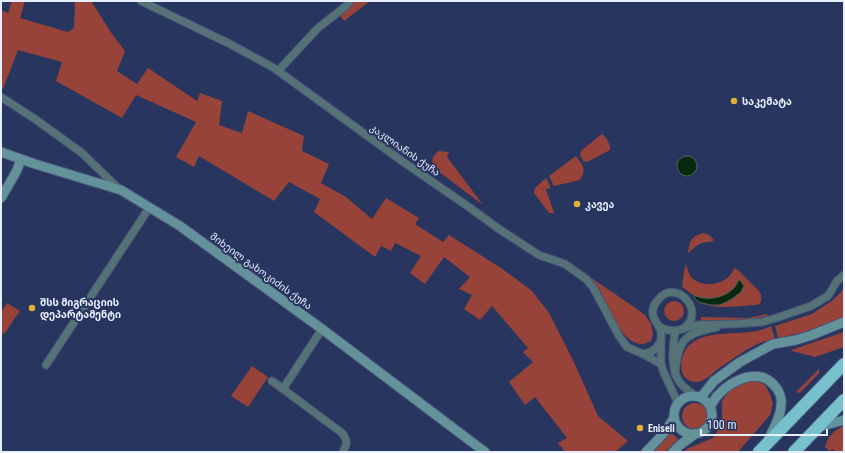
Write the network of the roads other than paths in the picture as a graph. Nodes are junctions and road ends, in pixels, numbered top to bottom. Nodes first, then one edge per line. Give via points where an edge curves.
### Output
1 (141, 1) edge
2 (350, 1) edge
3 (278, 71) junction
4 (1, 97) edge
5 (1, 152) edge
6 (21, 160) junction
7 (120, 190) junction
8 (1, 198) edge
9 (150, 208) junction
10 (844, 275) edge
11 (844, 322) edge
12 (734, 324) junction
13 (660, 328) junction
14 (322, 329) junction
15 (678, 330) junction
16 (661, 340) junction
17 (643, 354) junction
18 (661, 364) junction
19 (844, 364) edge
20 (46, 365) dead end
21 (675, 374) junction
22 (272, 381) dead end
23 (283, 389) junction
24 (698, 396) junction
25 (844, 400) edge
26 (678, 403) junction
27 (711, 405) junction
28 (674, 418) junction
29 (844, 420) edge
30 (818, 428) junction
31 (695, 434) junction
32 (762, 449) edge
33 (343, 452) edge
34 (485, 452) edge
35 (646, 452) edge
36 (673, 452) edge
37 (794, 452) edge

1 - 3 street, კაკლიანის ქუჩა via 230,44
2 - 3 street via 318,28
3 - 17 street, კაკლიანის ქუჩა via 499,229 539,255 565,264 586,280 593,287 627,347
4 - 7 street via 82,154
5 - 6 main road, მიხეილ გახოკიძის ქუჩა
6 - 7 main road, მიხეილ გახოკიძის ქუჩა
6 - 8 main road
7 - 9 main road, მიხეილ გახოკიძის ქუჩა
9 - 14 main road, მიხეილ გახოკიძის ქუჩა via 180,226
9 - 20 street
10 - 12 street via 828,296 811,306 762,322
11 - 24 main road via 812,335 774,344 740,362
12 - 15 street via 699,324
12 - 21 street via 700,331 687,337 676,358
13 - 15 street via 668,331
13 - 15 street via 653,311 656,302 665,294 678,293 687,299 692,315 686,326
13 - 16 street
14 - 23 street
14 - 34 main road, მიხეილ გახოკიძის ქუჩა
15 - 21 street via 673,363
16 - 17 street via 654,350
16 - 18 street
17 - 18 street
18 - 26 street
19 - 32 highway
21 - 24 street via 681,384
22 - 23 street
23 - 33 street via 342,434 346,439
24 - 26 main road via 682,398
24 - 27 main road
25 - 30 highway
26 - 28 main road
27 - 31 main road via 711,424 707,429
27 - 32 main road via 724,389 741,379 755,375 772,383 778,389 781,404 779,416
28 - 31 main road via 683,431
28 - 35 main road
29 - 30 main road
30 - 37 highway
31 - 36 main road

